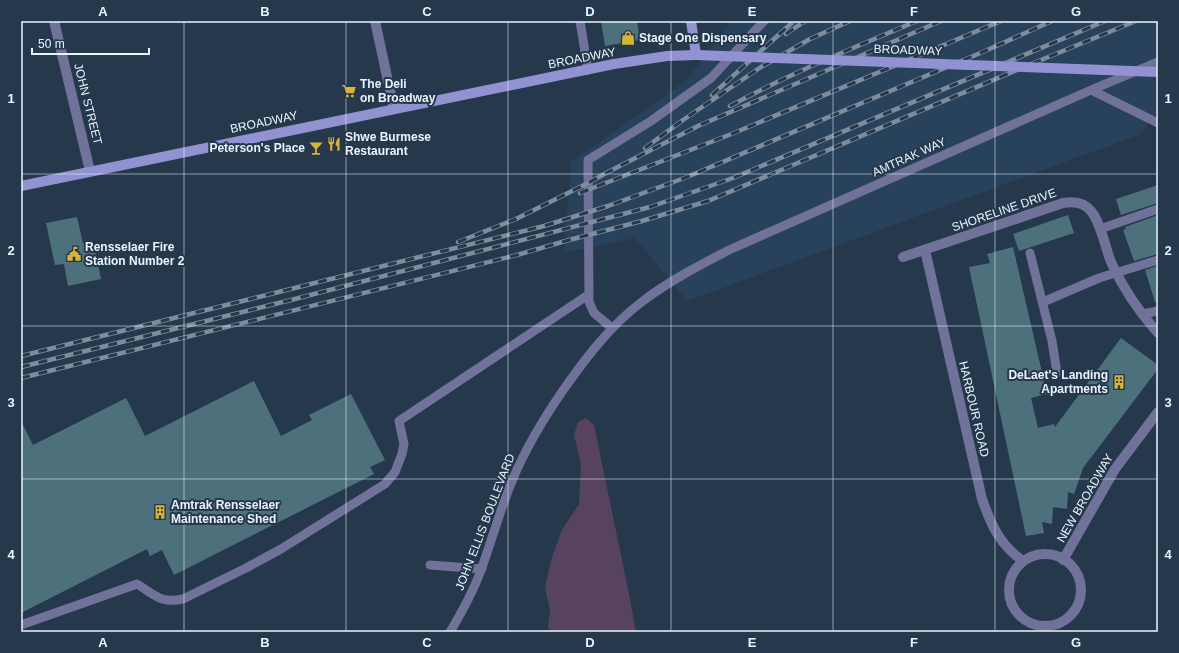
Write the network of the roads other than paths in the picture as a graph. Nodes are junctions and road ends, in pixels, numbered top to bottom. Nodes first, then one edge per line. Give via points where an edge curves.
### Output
1 (54, 21) edge
2 (375, 21) edge
3 (580, 21) edge
4 (691, 21) edge
5 (764, 21) edge
6 (696, 55) junction
7 (1158, 62) edge
8 (588, 70) junction
9 (1158, 72) edge
10 (1091, 90) junction
11 (394, 109) junction
12 (1158, 123) edge
13 (90, 171) junction
14 (21, 186) edge
15 (1158, 209) edge
16 (1100, 229) junction
17 (925, 250) junction
18 (1030, 253) dead end
19 (903, 257) dead end
20 (1158, 260) edge
21 (1116, 273) junction
22 (672, 282) joint
23 (588, 295) junction
24 (1042, 302) junction
25 (1158, 311) edge
26 (1142, 314) junction
27 (612, 328) junction
28 (1158, 334) edge
29 (1057, 373) dead end
30 (1158, 412) edge
31 (1063, 560) junction
32 (1023, 561) junction
33 (430, 565) dead end
34 (482, 569) junction
35 (21, 625) edge
36 (450, 632) edge

1 - 13 street, JOHN STREET
2 - 11 street
3 - 8 lane
4 - 6 street
5 - 23 lane via 710,78 651,121 588,160
6 - 8 street, BROADWAY via 667,56
6 - 9 street, BROADWAY, bridge
7 - 10 lane, AMTRAK WAY
8 - 11 street, BROADWAY
10 - 12 lane
10 - 22 lane, AMTRAK WAY via 751,240 711,259
11 - 13 street, BROADWAY
13 - 14 street, BROADWAY
15 - 16 lane
16 - 17 street, SHORELINE DRIVE via 1095,216 1087,207 1069,202
16 - 21 street, SHORELINE DRIVE
17 - 19 street, SHORELINE DRIVE
17 - 32 street, HARBOUR ROAD via 982,500 1002,541
18 - 24 lane
20 - 21 lane
21 - 24 lane
21 - 26 street, SHORELINE DRIVE
22 - 27 lane, JOHN ELLIS BOULEVARD via 642,301
23 - 27 lane via 594,313
23 - 35 lane via 399,421 404,444 399,463 391,478 281,550 183,599 164,600 137,584
24 - 29 lane
25 - 26 lane
26 - 28 street, SHORELINE DRIVE
27 - 34 lane, JOHN ELLIS BOULEVARD via 574,375 532,438 503,503
30 - 31 street, NEW BROADWAY via 1111,475
31 - 32 street, NEW BROADWAY via 1042,554
31 - 32 street, NEW BROADWAY via 1074,569 1081,583 1080,600 1071,615 1055,626 1047,627 1024,620 1010,601 1010,578
33 - 34 lane
34 - 36 lane, JOHN ELLIS BOULEVARD

